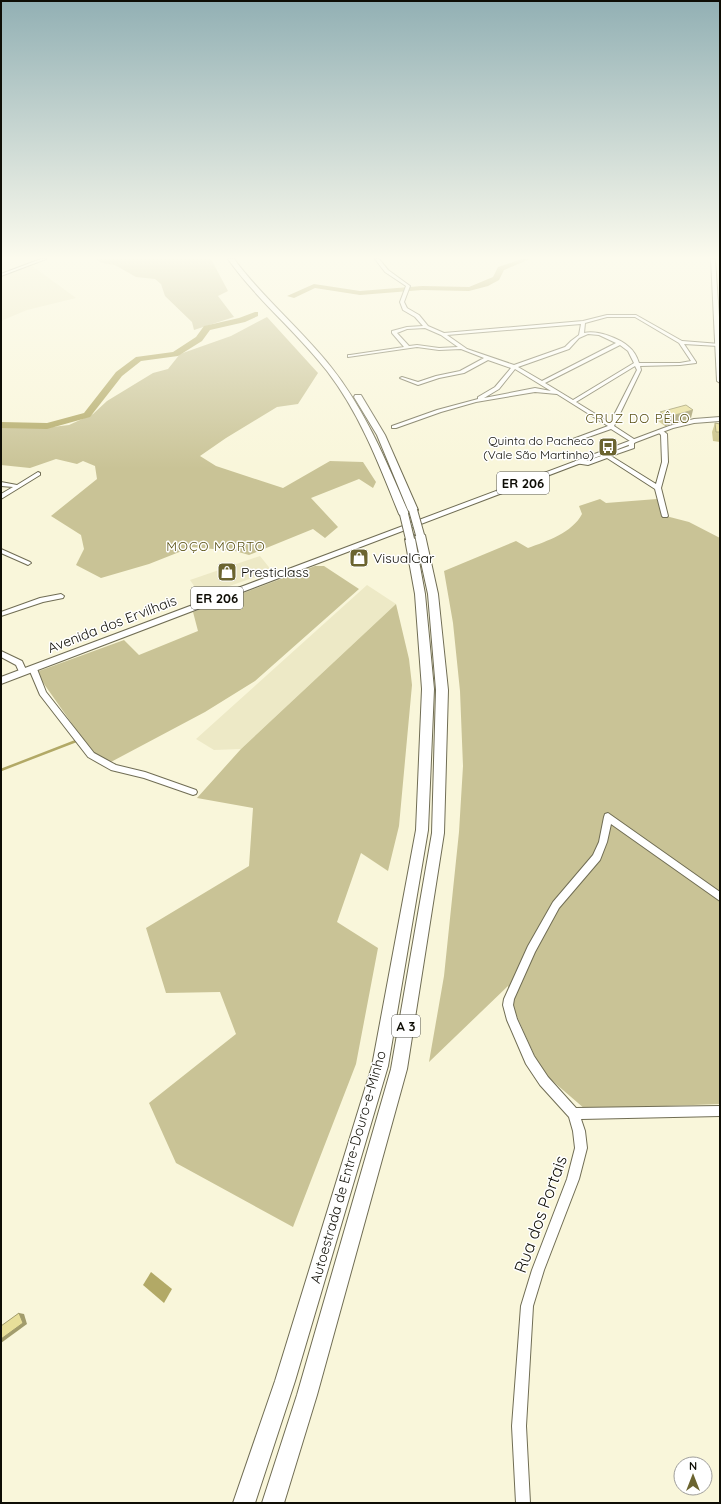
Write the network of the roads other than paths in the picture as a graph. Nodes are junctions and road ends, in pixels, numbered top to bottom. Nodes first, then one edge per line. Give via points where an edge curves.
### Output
1 (294, 329) edge
2 (304, 329) edge
3 (403, 329) edge
4 (431, 329) edge
5 (499, 329) edge
6 (582, 329) edge
7 (659, 329) edge
8 (717, 329) edge
9 (443, 334) junction
10 (581, 335) junction
11 (681, 342) junction
12 (620, 343) junction
13 (718, 345) junction
14 (407, 347) junction
15 (462, 348) junction
16 (350, 356) dead end
17 (488, 358) junction
18 (636, 364) junction
19 (514, 367) junction
20 (402, 378) dead end
21 (720, 381) edge
22 (542, 383) junction
23 (559, 394) junction
24 (476, 401) junction
25 (572, 402) junction
26 (720, 413) edge
27 (720, 419) edge
28 (701, 420) junction
29 (394, 427) dead end
30 (611, 427) junction
31 (660, 431) junction
32 (575, 440) dead end
33 (632, 442) junction
34 (607, 456) junction
35 (577, 462) junction
36 (38, 474) dead end
37 (1, 484) edge
38 (16, 486) junction
39 (658, 488) junction
40 (1, 497) edge
41 (665, 516) dead end
42 (414, 533) junction
43 (1, 550) edge
44 (28, 563) dead end
45 (61, 596) dead end
46 (1, 614) edge
47 (1, 654) edge
48 (28, 670) junction
49 (1, 681) edge
50 (193, 792) dead end
51 (720, 896) edge
52 (720, 1111) edge
53 (574, 1114) junction
54 (244, 1503) edge
55 (273, 1503) edge
56 (523, 1503) edge

1 - 42 highway, Autoestrada de Entre-Douro-e-Minho / A 3, bridge via 341,385 372,435
2 - 42 highway, Autoestrada de Entre-Douro-e-Minho / A 3, bridge via 349,383 381,434 413,510
3 - 14 street via 394,332
4 - 9 street
5 - 9 street
6 - 10 street
7 - 11 street
8 - 13 main road
9 - 15 street
10 - 12 street via 599,333
10 - 19 street via 567,348
11 - 13 street
11 - 18 street via 694,362
12 - 18 street via 631,352
12 - 22 street
13 - 21 main road
14 - 15 street
14 - 16 street
15 - 17 street
17 - 19 street
17 - 20 street via 462,372 418,384
18 - 25 street
18 - 30 street via 639,370
19 - 22 street
19 - 24 street via 497,388
22 - 23 street
23 - 24 street via 535,390
23 - 25 street
24 - 29 street
25 - 30 street
26 - 28 main road
27 - 28 main road, ER 206
28 - 31 main road, ER 206
30 - 32 street
30 - 33 street
31 - 33 main road, ER 206
31 - 39 street via 664,434 665,462
33 - 34 street via 632,447
33 - 35 main road, ER 206
34 - 35 street via 588,463
34 - 39 street
35 - 42 main road, ER 206
36 - 38 street
37 - 38 street
38 - 40 street
39 - 41 street
42 - 48 main road, Avenida dos Ervilhais / ER 206
42 - 54 highway, Autoestrada de Entre-Douro-e-Minho / A 3 via 428,689 422,830 380,1066 285,1381
42 - 55 highway, Autoestrada de Entre-Douro-e-Minho / A 3 via 433,594 442,690 438,833 399,1069 309,1387
43 - 44 street
45 - 46 street
47 - 48 street
48 - 49 main road, ER 206
48 - 50 street via 91,755 114,768 145,775
51 - 53 street, Rua dos Portais via 691,878 608,817 599,853 552,911 531,949 508,1005 512,1020 536,1071
52 - 53 street
53 - 56 street, Rua dos Portais via 581,1148 579,1160 527,1306 519,1426

